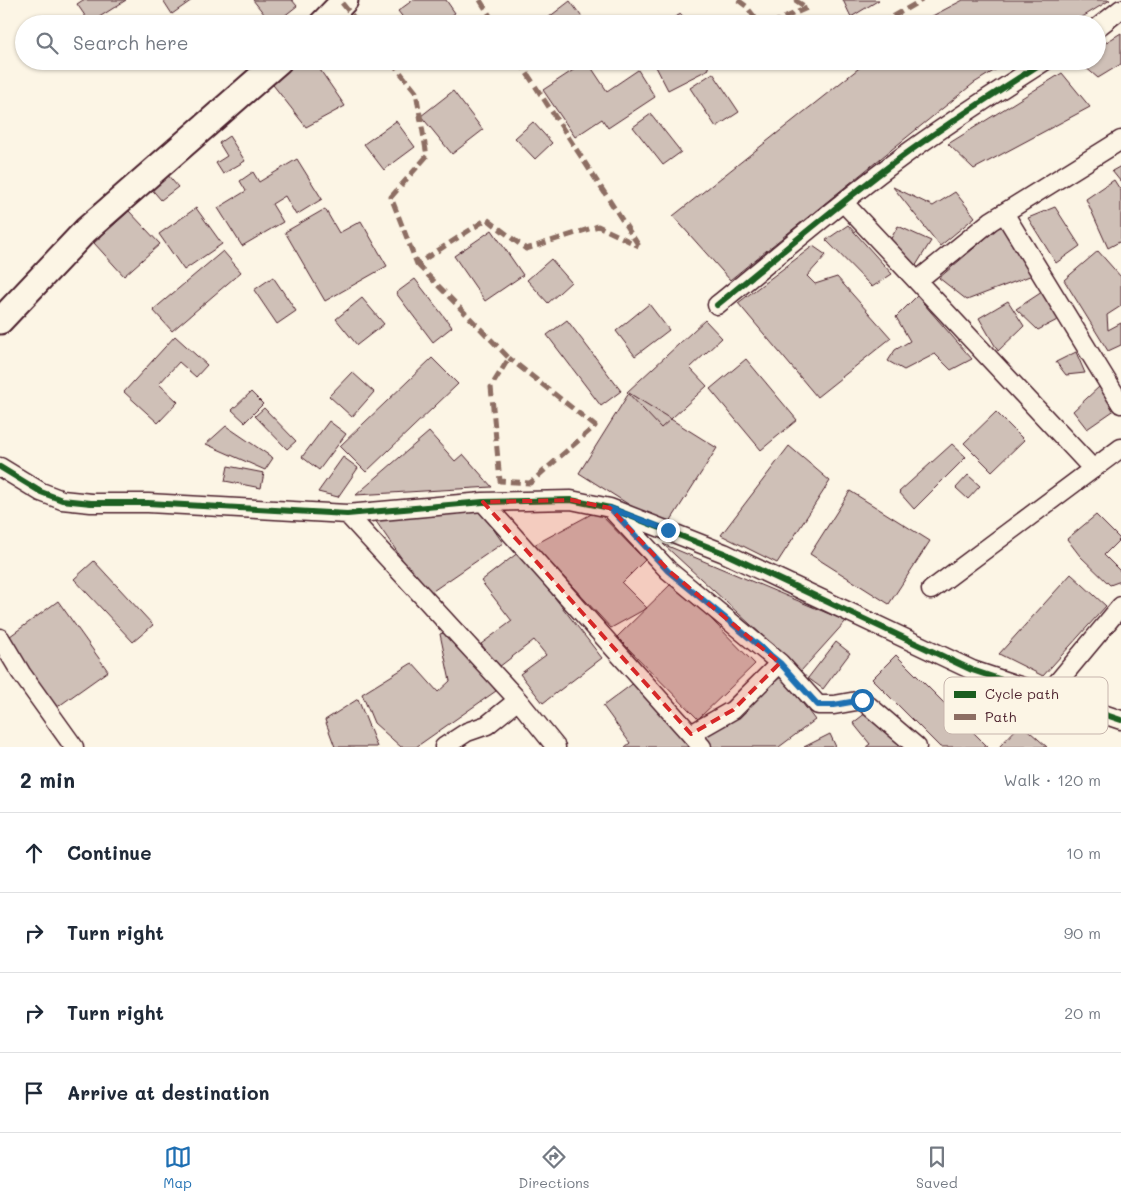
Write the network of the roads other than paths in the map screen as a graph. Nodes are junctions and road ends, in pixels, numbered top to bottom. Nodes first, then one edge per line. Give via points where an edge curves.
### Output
1 (344, 0) edge
2 (1121, 9) edge
3 (330, 15) edge
4 (1106, 21) edge
5 (269, 70) edge
6 (1031, 70) edge
7 (1121, 140) edge
8 (843, 202) junction
9 (1004, 213) junction
10 (917, 281) junction
11 (717, 305) dead end
12 (0, 321) edge
13 (1121, 404) edge
14 (1121, 448) edge
15 (0, 467) edge
16 (1093, 469) junction
17 (482, 502) junction
18 (610, 508) junction
19 (347, 514) junction
20 (932, 590) dead end
21 (1121, 606) edge
22 (0, 638) edge
23 (780, 663) junction
24 (993, 677) edge
25 (1062, 677) edge
26 (518, 700) junction
27 (1108, 716) edge
28 (1121, 720) edge
29 (696, 740) edge
30 (74, 747) edge
31 (444, 747) edge
32 (556, 747) edge
33 (916, 747) edge

1 - 3 street
2 - 4 street
5 - 12 street via 86,230
6 - 8 street via 903,156
7 - 9 street
8 - 10 street
8 - 11 street
9 - 10 street
9 - 13 street
10 - 16 street
14 - 16 street
15 - 19 street via 40,492 62,500
16 - 20 street
17 - 18 street via 571,500
17 - 19 street
17 - 29 street
18 - 23 street via 668,571
18 - 24 street via 724,553
19 - 26 street
21 - 25 street
22 - 30 street
23 - 29 street via 733,710
23 - 33 street via 818,705 862,700
26 - 31 street via 487,725 467,732
26 - 32 street
27 - 28 street

